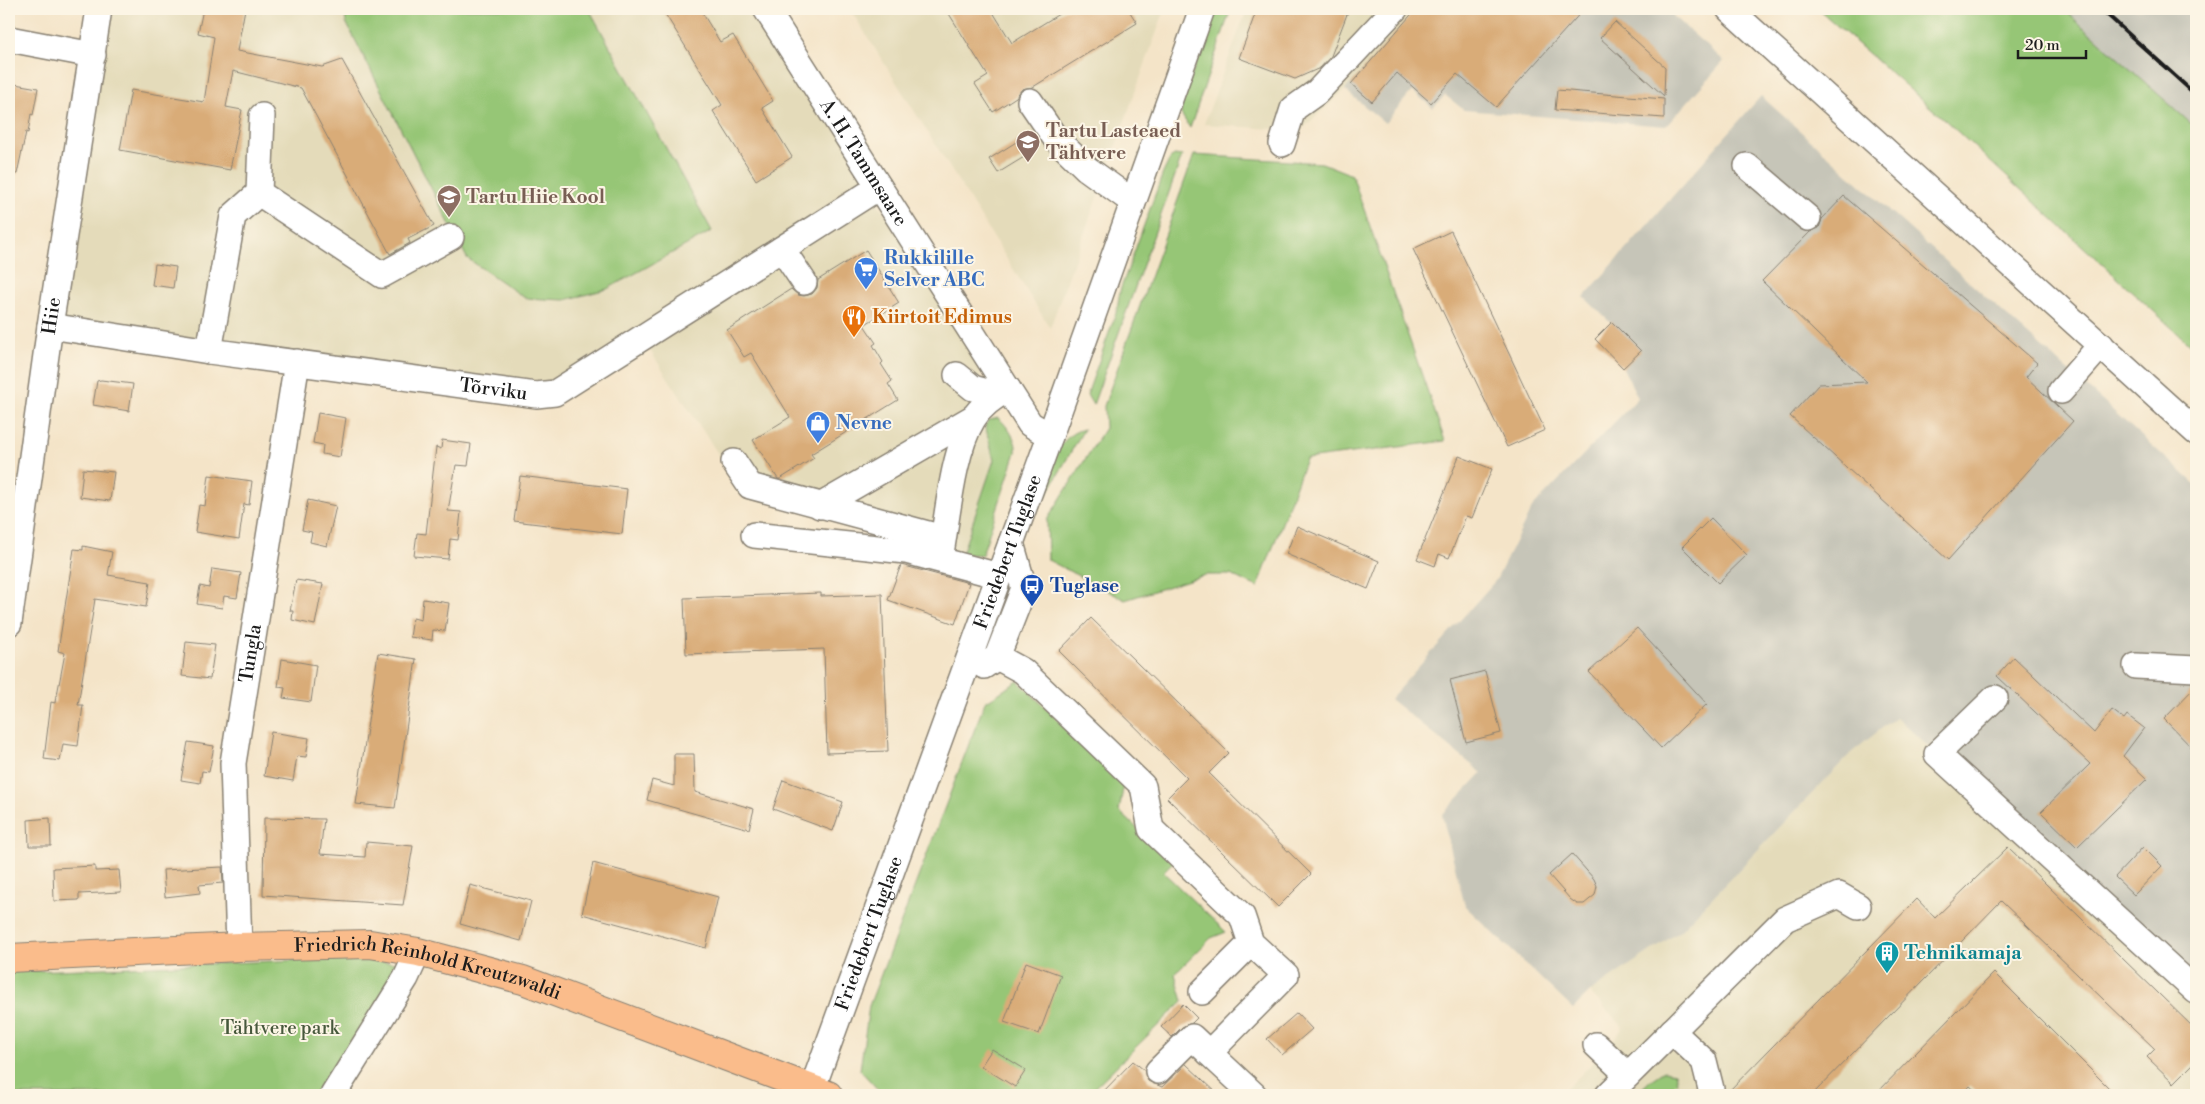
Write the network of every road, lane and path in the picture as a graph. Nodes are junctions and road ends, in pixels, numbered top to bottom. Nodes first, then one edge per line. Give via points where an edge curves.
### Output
1 (99, 9) edge
2 (766, 9) edge
3 (1202, 9) edge
4 (1395, 9) edge
5 (1729, 9) edge
6 (9, 39) edge
7 (93, 55) junction
8 (1030, 102) dead end
9 (262, 116) dead end
10 (1282, 144) dead end
11 (1748, 166) dead end
12 (879, 187) junction
13 (259, 193) junction
14 (1133, 202) junction
15 (1808, 218) dead end
16 (451, 237) dead end
17 (782, 249) junction
18 (804, 282) dead end
19 (50, 326) junction
20 (2101, 345) junction
21 (209, 351) junction
22 (297, 362) junction
23 (957, 375) dead end
24 (2061, 391) dead end
25 (1003, 392) junction
26 (974, 417) junction
27 (2196, 432) edge
28 (1050, 436) junction
29 (734, 462) dead end
30 (820, 506) junction
31 (754, 535) dead end
32 (1011, 543) junction
33 (941, 549) junction
34 (999, 576) junction
35 (9, 623) edge
36 (997, 657) junction
37 (2136, 666) dead end
38 (2196, 669) edge
39 (961, 682) junction
40 (1995, 698) dead end
41 (1858, 906) dead end
42 (1251, 943) junction
43 (239, 947) junction
44 (418, 952) junction
45 (9, 958) edge
46 (2196, 991) edge
47 (1202, 992) dead end
48 (1672, 1031) junction
49 (1596, 1045) dead end
50 (1209, 1053) junction
51 (1158, 1071) dead end
52 (1628, 1075) junction
53 (816, 1093) edge
54 (333, 1095) edge
55 (1254, 1095) edge
56 (1608, 1095) edge
57 (1710, 1095) edge

1 - 7 street, Hiie
2 - 12 street, A. H. Tammsaare
3 - 14 street, Friedebert Tuglase
4 - 10 street via 1317,92 1293,109
5 - 20 street
6 - 7 street
7 - 19 street, Hiie
8 - 14 street via 1056,139 1086,168
9 - 13 street
11 - 15 street
12 - 17 street, Tõrviku
12 - 25 street, A. H. Tammsaare
13 - 16 street via 382,275
13 - 21 street via 233,216
14 - 28 street, Friedebert Tuglase
17 - 18 street
17 - 22 street, Tõrviku via 556,393 536,395
19 - 21 street, Tõrviku
19 - 35 street, Hiie
20 - 24 street
20 - 27 street
21 - 22 street, Tõrviku
22 - 43 street, Tungla via 232,763
23 - 25 street via 973,388
25 - 26 street
25 - 28 street, A. H. Tammsaare via 1030,424
26 - 30 street
26 - 33 street via 961,444
28 - 32 street, Friedebert Tuglase
29 - 30 street via 750,486
30 - 33 street
31 - 33 street via 906,551
32 - 34 street, Friedebert Tuglase
32 - 36 street via 1024,588
33 - 34 street
34 - 39 street, Friedebert Tuglase
36 - 39 street
36 - 42 street via 1023,671 1143,786 1151,829 1242,916
37 - 38 street
39 - 53 street, Friedebert Tuglase
40 - 46 street via 1937,754
41 - 48 street via 1839,895 1785,919 1743,966
42 - 47 street
42 - 50 street via 1286,975
43 - 44 main road, Friedrich Reinhold Kreutzwaldi via 370,944
43 - 45 main road, Friedrich Reinhold Kreutzwaldi
44 - 53 main road, Friedrich Reinhold Kreutzwaldi via 522,980
44 - 54 street via 406,978
48 - 52 street
48 - 57 street via 1704,1061
49 - 52 street
50 - 51 street via 1192,1038
50 - 55 street
52 - 56 street

